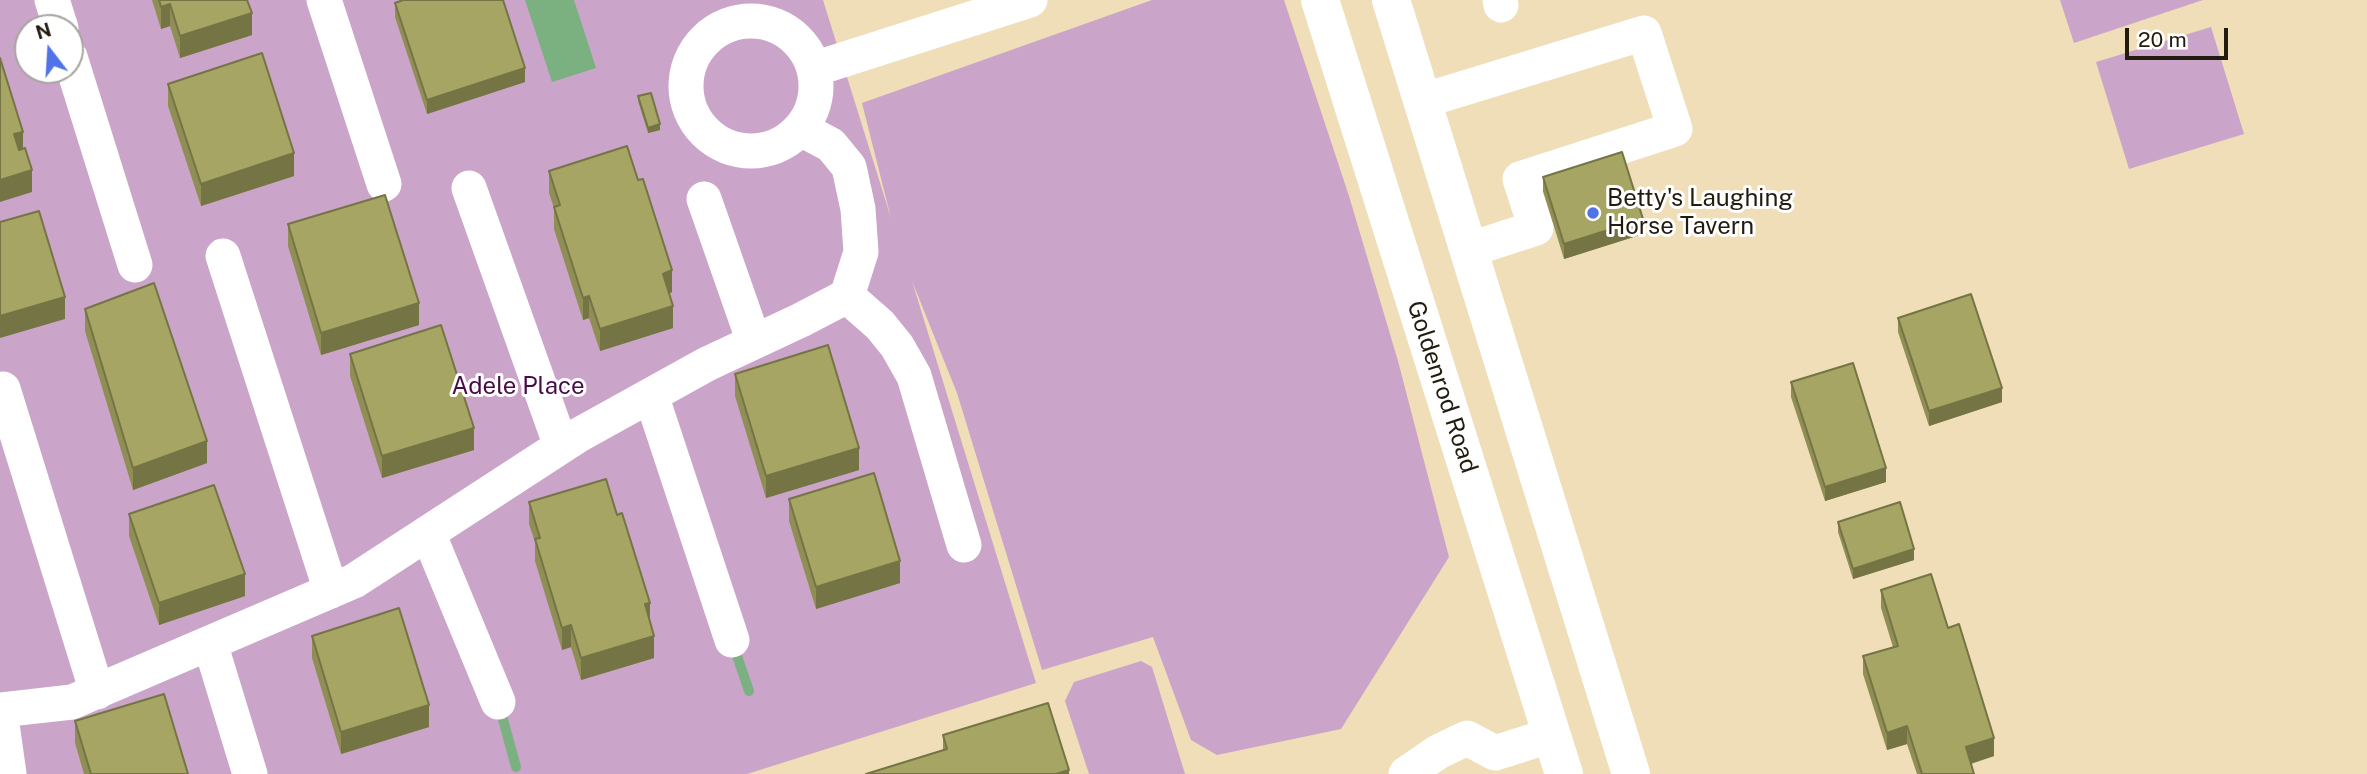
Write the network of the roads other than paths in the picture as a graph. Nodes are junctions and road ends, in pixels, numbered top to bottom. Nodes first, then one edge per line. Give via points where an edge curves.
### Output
1 (324, 0) edge
2 (1030, 0) edge
3 (1320, 0) edge
4 (1391, 0) edge
5 (759, 12) edge
6 (814, 69) junction
7 (78, 84) edge
8 (1422, 101) junction
9 (801, 129) junction
10 (384, 184) dead end
11 (469, 188) dead end
12 (704, 199) dead end
13 (1468, 250) junction
14 (223, 256) dead end
15 (135, 265) dead end
16 (847, 296) junction
17 (754, 342) junction
18 (4, 389) dead end
19 (651, 395) junction
20 (561, 446) junction
21 (428, 533) junction
22 (964, 545) dead end
23 (331, 591) junction
24 (732, 640) dead end
25 (210, 643) junction
26 (97, 692) junction
27 (498, 702) dead end
28 (0, 710) edge
29 (1552, 735) junction
30 (1490, 764) edge
31 (9, 774) edge
32 (250, 774) edge
33 (1406, 774) edge
34 (1564, 774) edge
35 (1631, 774) edge

1 - 10 lane
2 - 6 lane
3 - 29 main road, Goldenrod Road
4 - 8 main road
5 - 6 lane via 795,38
5 - 9 lane via 747,21 730,24 697,49 687,72 688,104 708,136 733,149 761,151 783,143
6 - 9 lane via 816,92
7 - 15 lane
8 - 13 main road
8 - 13 lane via 1644,33 1675,129 1520,178 1536,228
9 - 16 lane via 831,145 849,167 861,251
11 - 20 lane
12 - 17 lane
13 - 35 main road
14 - 23 lane
16 - 17 lane
16 - 22 lane via 880,325 914,376
17 - 19 lane
18 - 26 lane
19 - 20 lane
19 - 24 lane
20 - 21 lane
21 - 23 lane
21 - 27 lane
23 - 25 lane
25 - 26 lane
25 - 32 lane
26 - 28 lane via 72,702
28 - 31 lane
29 - 30 lane
29 - 34 main road, Goldenrod Road
30 - 33 lane via 1467,738

